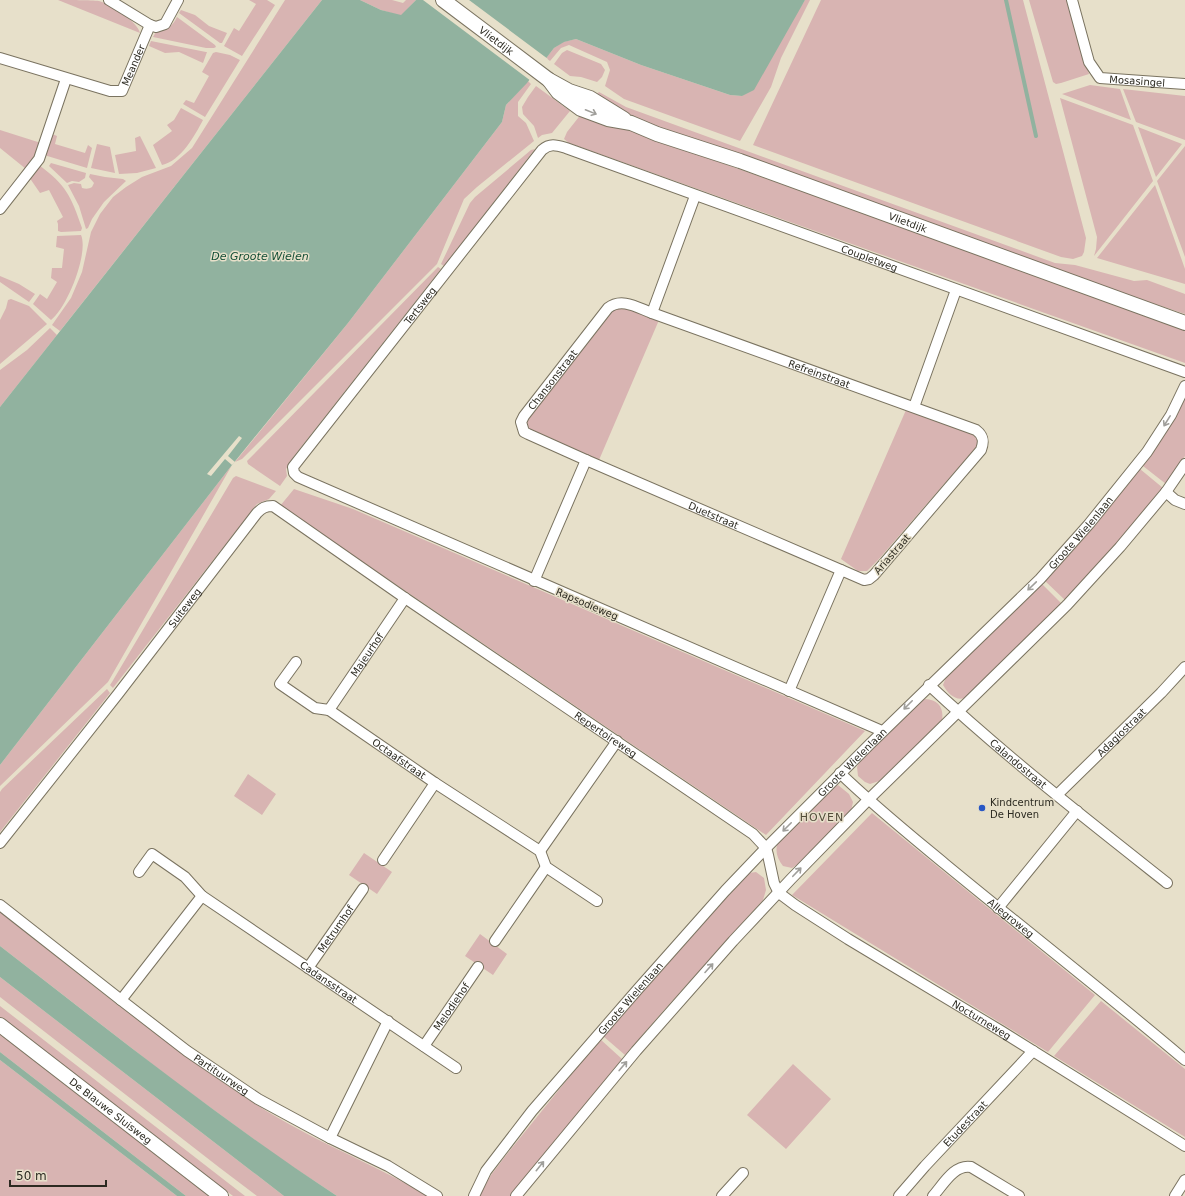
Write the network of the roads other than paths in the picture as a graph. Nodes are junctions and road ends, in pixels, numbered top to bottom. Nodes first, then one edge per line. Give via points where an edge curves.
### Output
1 (109, 0) edge
2 (178, 0) edge
3 (443, 0) edge
4 (1072, 0) edge
5 (150, 25) junction
6 (0, 58) edge
7 (66, 79) junction
8 (1185, 84) edge
9 (553, 144) joint
10 (694, 196) junction
11 (0, 209) edge
12 (956, 290) junction
13 (652, 313) junction
14 (1185, 323) edge
15 (1185, 372) edge
16 (1185, 386) edge
17 (914, 407) junction
18 (984, 439) joint
19 (586, 460) junction
20 (1185, 464) edge
21 (294, 473) joint
22 (1166, 492) junction
23 (1185, 504) edge
24 (841, 570) junction
25 (534, 581) junction
26 (405, 598) junction
27 (296, 662) dead end
28 (1185, 667) edge
29 (929, 685) junction
30 (789, 691) junction
31 (329, 710) junction
32 (958, 712) junction
33 (882, 731) junction
34 (617, 741) junction
35 (840, 773) junction
36 (435, 783) junction
37 (1057, 795) junction
38 (868, 800) junction
39 (1077, 811) junction
40 (0, 843) edge
41 (766, 848) junction
42 (540, 851) junction
43 (383, 860) dead end
44 (546, 867) junction
45 (139, 872) dead end
46 (1167, 884) dead end
47 (363, 890) dead end
48 (779, 893) junction
49 (202, 896) junction
50 (597, 901) dead end
51 (0, 905) edge
52 (998, 908) junction
53 (495, 941) dead end
54 (478, 967) dead end
55 (308, 968) junction
56 (121, 1000) junction
57 (388, 1021) junction
58 (0, 1025) edge
59 (424, 1046) junction
60 (1033, 1051) junction
61 (1185, 1060) edge
62 (456, 1068) dead end
63 (330, 1138) junction
64 (1185, 1146) edge
65 (743, 1173) dead end
66 (1185, 1180) edge
67 (221, 1196) edge
68 (437, 1196) edge
69 (474, 1196) edge
70 (516, 1196) edge
71 (722, 1196) edge
72 (899, 1196) edge
73 (933, 1196) edge
74 (1019, 1196) edge
75 (1175, 1196) edge

1 - 5 street
2 - 5 street via 165,24 156,27
3 - 14 street, Vlietdijk via 549,80 558,92 581,108 740,161
4 - 8 street, Mosasingel via 1089,62 1100,78
5 - 7 street, Meander via 122,91 110,91
6 - 7 street, Meander
7 - 11 street via 39,159
9 - 10 street, Coupletweg
9 - 21 street, Tertsweg via 542,150 486,220 298,460 293,467
10 - 12 street, Coupletweg
10 - 13 street
12 - 15 street, Coupletweg
12 - 17 street
13 - 17 street, Refreinstraat
13 - 19 street, Chansonstraat via 618,302 608,308 521,422 524,432
16 -> 29 street, Groote Wielenlaan via 1171,415 1147,452 1089,524 1040,579
17 - 18 street, Refreinstraat via 976,430
18 - 24 street, Ariastraat via 981,450 874,575 864,580
19 - 24 street, Duetstraat
19 - 25 street
20 - 22 street
21 - 25 street, Rapsodieweg via 298,477
22 - 23 street
22 - 32 street via 1067,605
24 - 30 street
25 - 30 street, Rapsodieweg
26 - 31 street, Majeurhof
26 - 34 street, Repertoireweg
26 - 40 street, Suiteweg via 273,506 262,508
27 - 31 street, Octaafstraat via 280,684 314,708
28 - 37 street, Adagiostraat
29 - 32 street, Calandostraat
29 -> 33 street, Groote Wielenlaan
30 - 33 street, Rapsodieweg
31 - 36 street, Octaafstraat
32 - 37 street, Calandostraat
32 - 38 street
33 - 35 street, Groote Wielenlaan
34 - 41 street, Repertoireweg via 753,834
34 - 42 street
35 - 38 street, Allegroweg
35 -> 41 street, Groote Wielenlaan
36 - 42 street, Octaafstraat
36 - 43 street
37 - 39 street, Calandostraat
48 -> 38 street
38 - 52 street, Allegroweg
39 - 46 street, Calandostraat
39 - 52 street
41 - 48 street, Repertoireweg via 774,883
41 - 69 street, Groote Wielenlaan via 641,984 532,1111 486,1171
42 - 44 street
44 - 50 street
44 - 53 street
45 - 49 street, Cadansstraat via 152,854 185,877
47 - 55 street, Metrumhof
48 - 60 street, Nocturneweg via 848,939
70 -> 48 street via 636,1051
49 - 55 street, Cadansstraat
49 - 56 street
51 - 56 street
52 - 61 street, Allegroweg via 1117,1002
54 - 59 street, Melodiehof
55 - 57 street, Cadansstraat
56 - 63 street, Partituurweg via 258,1099
57 - 59 street, Cadansstraat
57 - 63 street
58 - 67 street, De Blauwe Sluisweg
59 - 62 street, Cadansstraat
60 - 64 street, Nocturneweg
60 - 72 street, Etudestraat
63 - 68 street, Partituurweg via 388,1166
65 - 71 street
66 - 75 street
73 - 74 street via 956,1169 966,1166

